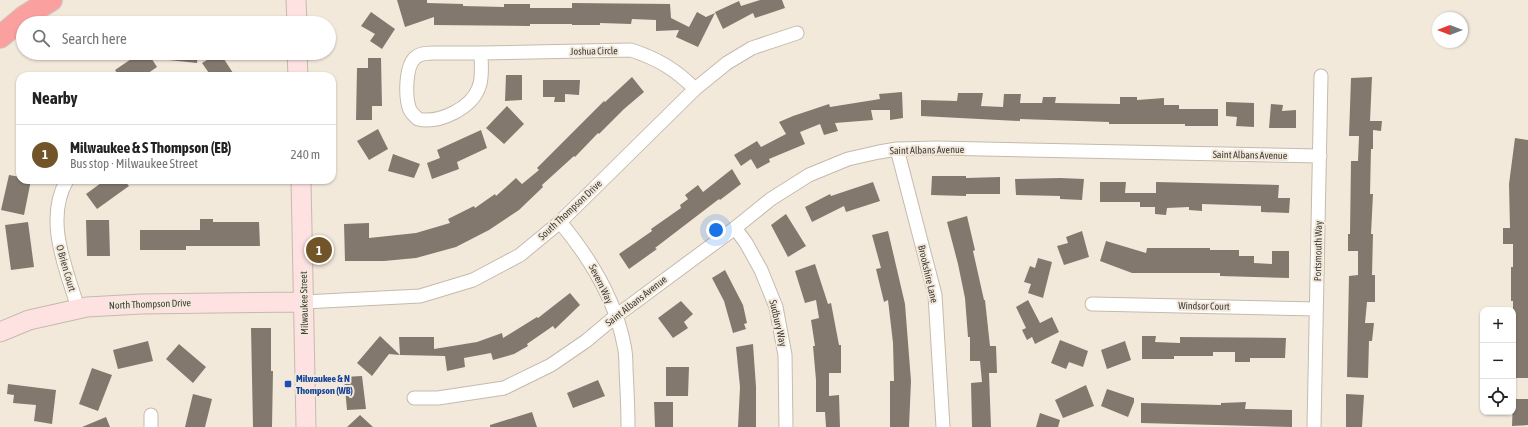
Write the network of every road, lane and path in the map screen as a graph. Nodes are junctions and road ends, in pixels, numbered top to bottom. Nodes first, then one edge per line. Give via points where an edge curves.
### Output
1 (51, 0) edge
2 (296, 0) edge
3 (26, 16) edge
4 (297, 16) edge
5 (16, 24) edge
6 (797, 34) dead end
7 (0, 37) edge
8 (481, 53) junction
9 (297, 60) edge
10 (298, 72) edge
11 (1321, 76) dead end
12 (695, 88) junction
13 (897, 149) junction
14 (1320, 156) junction
15 (65, 184) edge
16 (301, 184) edge
17 (560, 222) junction
18 (735, 228) junction
19 (304, 302) junction
20 (1092, 304) dead end
21 (78, 308) junction
22 (1316, 309) junction
23 (616, 316) junction
24 (0, 332) edge
25 (414, 398) dead end
26 (306, 427) edge
27 (628, 427) edge
28 (786, 427) edge
29 (943, 427) edge
30 (1314, 427) edge

1 - 3 highway
2 - 4 street
5 - 7 highway
6 - 12 street, South Thompson Drive via 752,48 727,63
8 - 8 street, Joshua Circle via 440,53 416,57 409,70 407,84 408,101 413,114 418,119 433,120 448,115 469,102 479,88
8 - 12 street, Joshua Circle via 631,50 651,57 680,74
9 - 10 street
11 - 14 street, Portsmouth Way
12 - 17 street, South Thompson Drive
13 - 14 street, Saint Albans Avenue
13 - 18 street, Saint Albans Avenue via 848,159 810,174 771,199
13 - 29 street, Brookshire Lane via 935,295
14 - 22 street, Portsmouth Way
15 - 21 street, O Brien Court via 59,206 58,239
16 - 19 street, Milwaukee Street
17 - 19 street, South Thompson Drive via 520,255 473,280 420,296
17 - 23 street, Severn Way via 580,246 600,278
18 - 23 street, Saint Albans Avenue
18 - 28 street, Sudbury Way via 761,270 776,308 785,355
19 - 21 street, North Thompson Drive via 141,304
19 - 26 street, Milwaukee Street
20 - 22 street, Windsor Court
21 - 24 street, North Thompson Drive via 30,320
22 - 30 street, Portsmouth Way
23 - 25 street, Saint Albans Avenue via 551,365 504,388 438,398
23 - 27 street, Severn Way via 625,345

